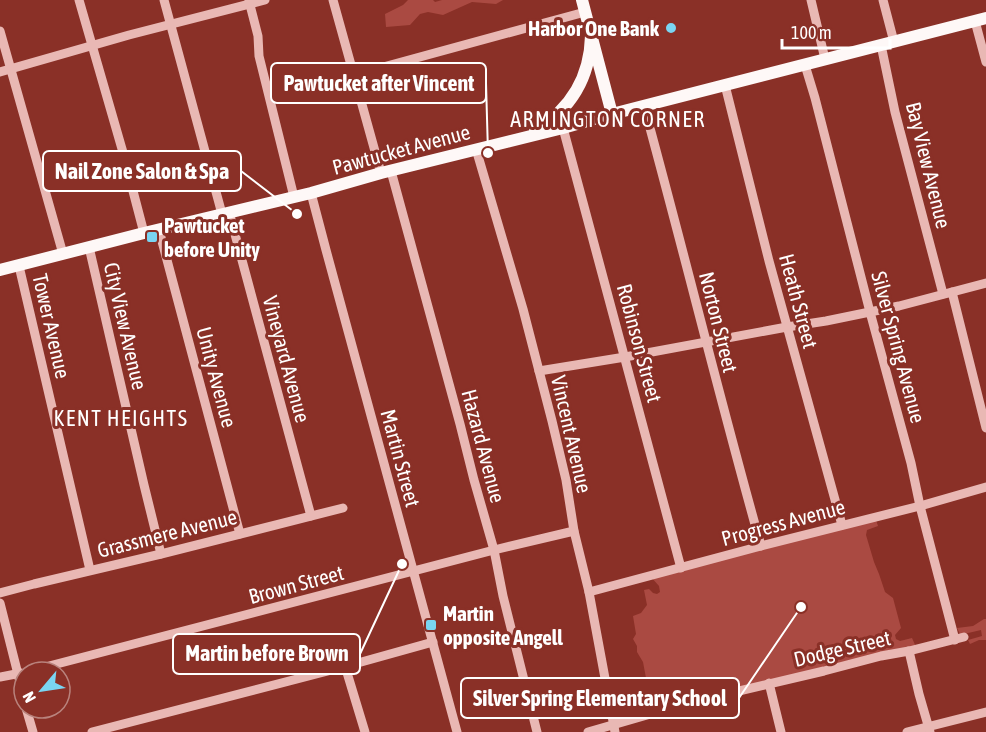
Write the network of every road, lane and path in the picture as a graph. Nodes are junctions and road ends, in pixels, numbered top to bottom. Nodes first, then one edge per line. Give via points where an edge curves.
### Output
1 (79, 0) edge
2 (164, 0) edge
3 (265, 0) edge
4 (333, 0) edge
5 (811, 0) edge
6 (883, 0) edge
7 (250, 2) edge
8 (583, 6) edge
9 (980, 19) edge
10 (171, 25) junction
11 (0, 31) edge
12 (591, 36) junction
13 (888, 44) junction
14 (92, 46) junction
15 (825, 59) junction
16 (986, 62) edge
17 (805, 64) junction
18 (11, 69) junction
19 (0, 72) edge
20 (354, 75) junction
21 (725, 85) junction
22 (644, 106) junction
23 (612, 114) junction
24 (563, 128) junction
25 (529, 136) junction
26 (476, 149) junction
27 (386, 172) junction
28 (311, 193) junction
29 (294, 197) junction
30 (225, 213) junction
31 (159, 230) junction
32 (144, 233) junction
33 (89, 247) junction
34 (63, 254) junction
35 (19, 266) junction
36 (0, 270) edge
37 (986, 283) edge
38 (948, 293) junction
39 (870, 312) junction
40 (787, 327) junction
41 (705, 343) junction
42 (626, 357) junction
43 (539, 371) junction
44 (986, 428) edge
45 (986, 486) edge
46 (920, 506) junction
47 (342, 508) dead end
48 (311, 516) junction
49 (842, 525) junction
50 (574, 531) junction
51 (240, 534) junction
52 (761, 546) junction
53 (494, 550) junction
54 (161, 554) junction
55 (681, 568) junction
56 (90, 570) junction
57 (414, 572) junction
58 (589, 592) junction
59 (0, 593) edge
60 (0, 603) edge
61 (960, 639) joint
62 (433, 642) junction
63 (909, 651) junction
64 (19, 660) edge
65 (72, 660) edge
66 (345, 666) junction
67 (769, 683) junction
68 (986, 712) edge
69 (614, 728) edge
70 (929, 730) edge
71 (92, 732) edge
72 (364, 732) edge
73 (457, 732) edge
74 (537, 732) edge
75 (588, 732) edge
76 (781, 732) edge
77 (907, 732) edge

1 - 14 street
2 - 10 street, Vineyard Avenue
3 - 7 street
4 - 20 street, Hazard Avenue
5 - 15 street
6 - 13 street, Bay View Avenue
7 - 10 street
7 - 29 street via 259,56
8 - 12 main road
8 - 20 street
9 - 13 main road, Pawtucket Avenue
9 - 16 street
10 - 14 street
10 - 30 street, Vineyard Avenue
11 - 18 street
12 - 23 main road
12 - 25 main road via 585,69 573,97 557,116
13 - 15 main road, Pawtucket Avenue
13 - 38 street, Bay View Avenue via 896,112
14 - 18 street
14 - 32 street
15 - 17 main road, Pawtucket Avenue
17 - 21 main road, Pawtucket Avenue
17 - 39 street, Silver Spring Avenue
18 - 19 street
18 - 34 street
20 - 27 street, Hazard Avenue
21 - 22 main road, Pawtucket Avenue
21 - 40 street, Heath Street
22 - 23 main road, Pawtucket Avenue
22 - 41 street, Norton Street
23 - 24 main road, Pawtucket Avenue
24 - 25 main road, Pawtucket Avenue
24 - 42 street, Robinson Street
25 - 26 main road, Pawtucket Avenue
26 - 27 main road, Pawtucket Avenue
26 - 43 street, Vincent Avenue
27 - 28 main road, Pawtucket Avenue
27 - 53 street, Hazard Avenue
28 - 29 main road, Pawtucket Avenue
28 - 57 street, Martin Street
29 - 30 main road, Pawtucket Avenue
30 - 31 main road, Pawtucket Avenue
30 - 48 street, Vineyard Avenue
31 - 32 main road, Pawtucket Avenue
31 - 51 street, Unity Avenue
32 - 33 main road, Pawtucket Avenue
33 - 34 main road, Pawtucket Avenue
33 - 54 street, City View Avenue
34 - 35 main road, Pawtucket Avenue
35 - 36 main road, Pawtucket Avenue
35 - 56 street, Tower Avenue
37 - 38 street
38 - 39 street
38 - 44 street, Bay View Avenue
39 - 40 street
39 - 46 street, Silver Spring Avenue
40 - 41 street
40 - 49 street, Heath Street
41 - 42 street
41 - 52 street, Norton Street
42 - 43 street
42 - 55 street, Robinson Street
43 - 50 street, Vincent Avenue via 566,480
45 - 46 street, Progress Avenue
46 - 49 street, Progress Avenue
46 - 61 street, Silver Spring Avenue
47 - 48 street, Grassmere Avenue
48 - 51 street, Grassmere Avenue
49 - 52 street, Progress Avenue
50 - 53 street, Brown Street
50 - 58 street, Vincent Avenue
51 - 54 street, Grassmere Avenue
52 - 55 street, Progress Avenue
53 - 57 street, Brown Street
53 - 74 street, Hazard Avenue
54 - 56 street, Grassmere Avenue
55 - 58 street, Progress Avenue
56 - 59 street, Grassmere Avenue
57 - 62 street, Martin Street
57 - 65 street, Brown Street
58 - 69 street, Vincent Avenue
60 - 64 street
61 - 63 street, Dodge Street
62 - 66 street
62 - 73 street, Martin Street
63 - 67 street, Dodge Street
63 - 70 street
66 - 71 street
66 - 72 street
67 - 69 street, Dodge Street via 692,702
67 - 76 street
68 - 70 street
69 - 75 street, Dodge Street
70 - 77 street

